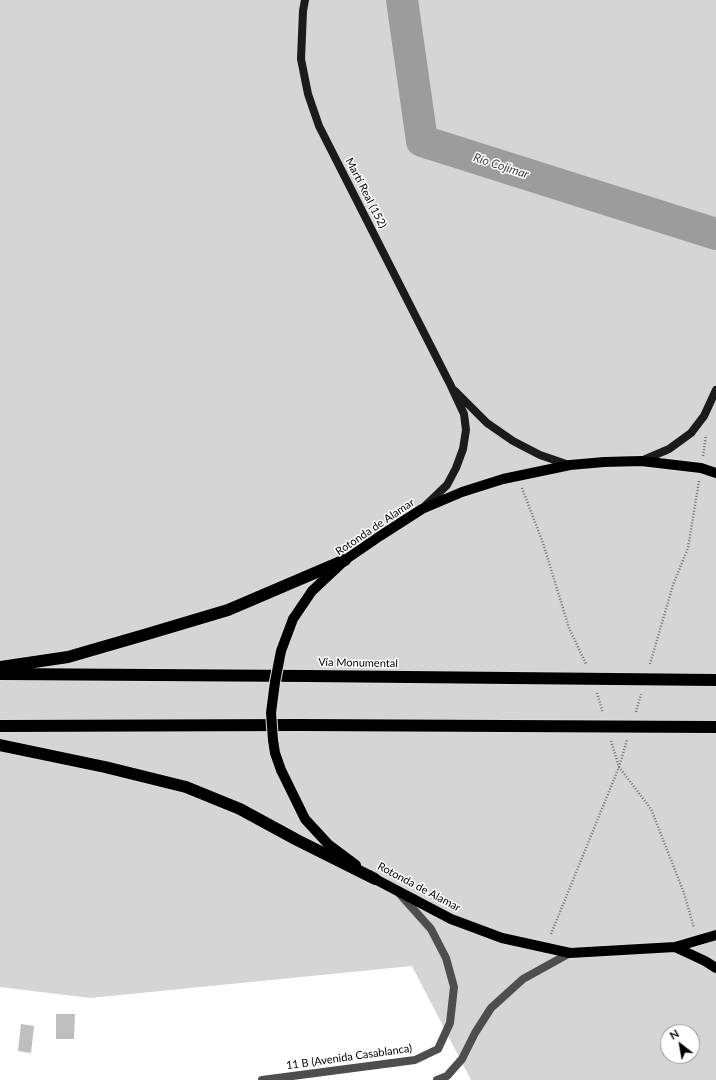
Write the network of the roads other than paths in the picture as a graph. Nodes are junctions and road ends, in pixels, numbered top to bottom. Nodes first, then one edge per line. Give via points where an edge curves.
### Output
1 (305, 0) edge
2 (451, 386) junction
3 (716, 390) edge
4 (641, 461) junction
5 (570, 466) junction
6 (716, 474) edge
7 (422, 509) junction
8 (346, 560) junction
9 (0, 667) edge
10 (0, 674) edge
11 (716, 680) edge
12 (0, 726) edge
13 (716, 727) edge
14 (0, 745) edge
15 (375, 879) junction
16 (395, 890) junction
17 (716, 935) edge
18 (675, 947) junction
19 (570, 953) junction
20 (716, 968) edge
21 (448, 1078) edge
22 (262, 1080) edge
23 (438, 1080) edge

1 - 2 main road, Martí Real (152) via 301,59 308,94 319,126
2 - 5 main road, Martí Real (152) via 487,423 513,441
2 - 7 main road, Martí Real (152) via 464,414 466,430 463,449 446,485
3 - 4 main road via 704,416 691,432 669,449
4 - 5 main road, Rotonda de Alamar
4 - 6 main road, Rotonda de Alamar via 701,468
5 - 7 main road, Rotonda de Alamar via 503,479 462,492
7 - 8 main road, Rotonda de Alamar
8 - 9 highway via 228,610 68,656
8 - 15 main road, Rotonda de Alamar, bridge via 312,591 293,619 281,651 275,682 271,713 274,747 281,770 305,819 328,844
10 - 11 highway, Vía Monumental
12 - 13 highway
14 - 15 highway via 105,767 186,788 240,809
15 - 16 main road, Rotonda de Alamar
16 - 19 main road, Rotonda de Alamar via 451,919 502,938
16 - 22 street, 11 B (Avenida Casablanca) via 431,929 446,958 454,987 450,1023 438,1049 415,1060
17 - 18 main road, Rotonda de Alamar
18 - 19 main road, Rotonda de Alamar
18 - 20 main road
19 - 21 street via 523,979 491,1008
21 - 23 street

